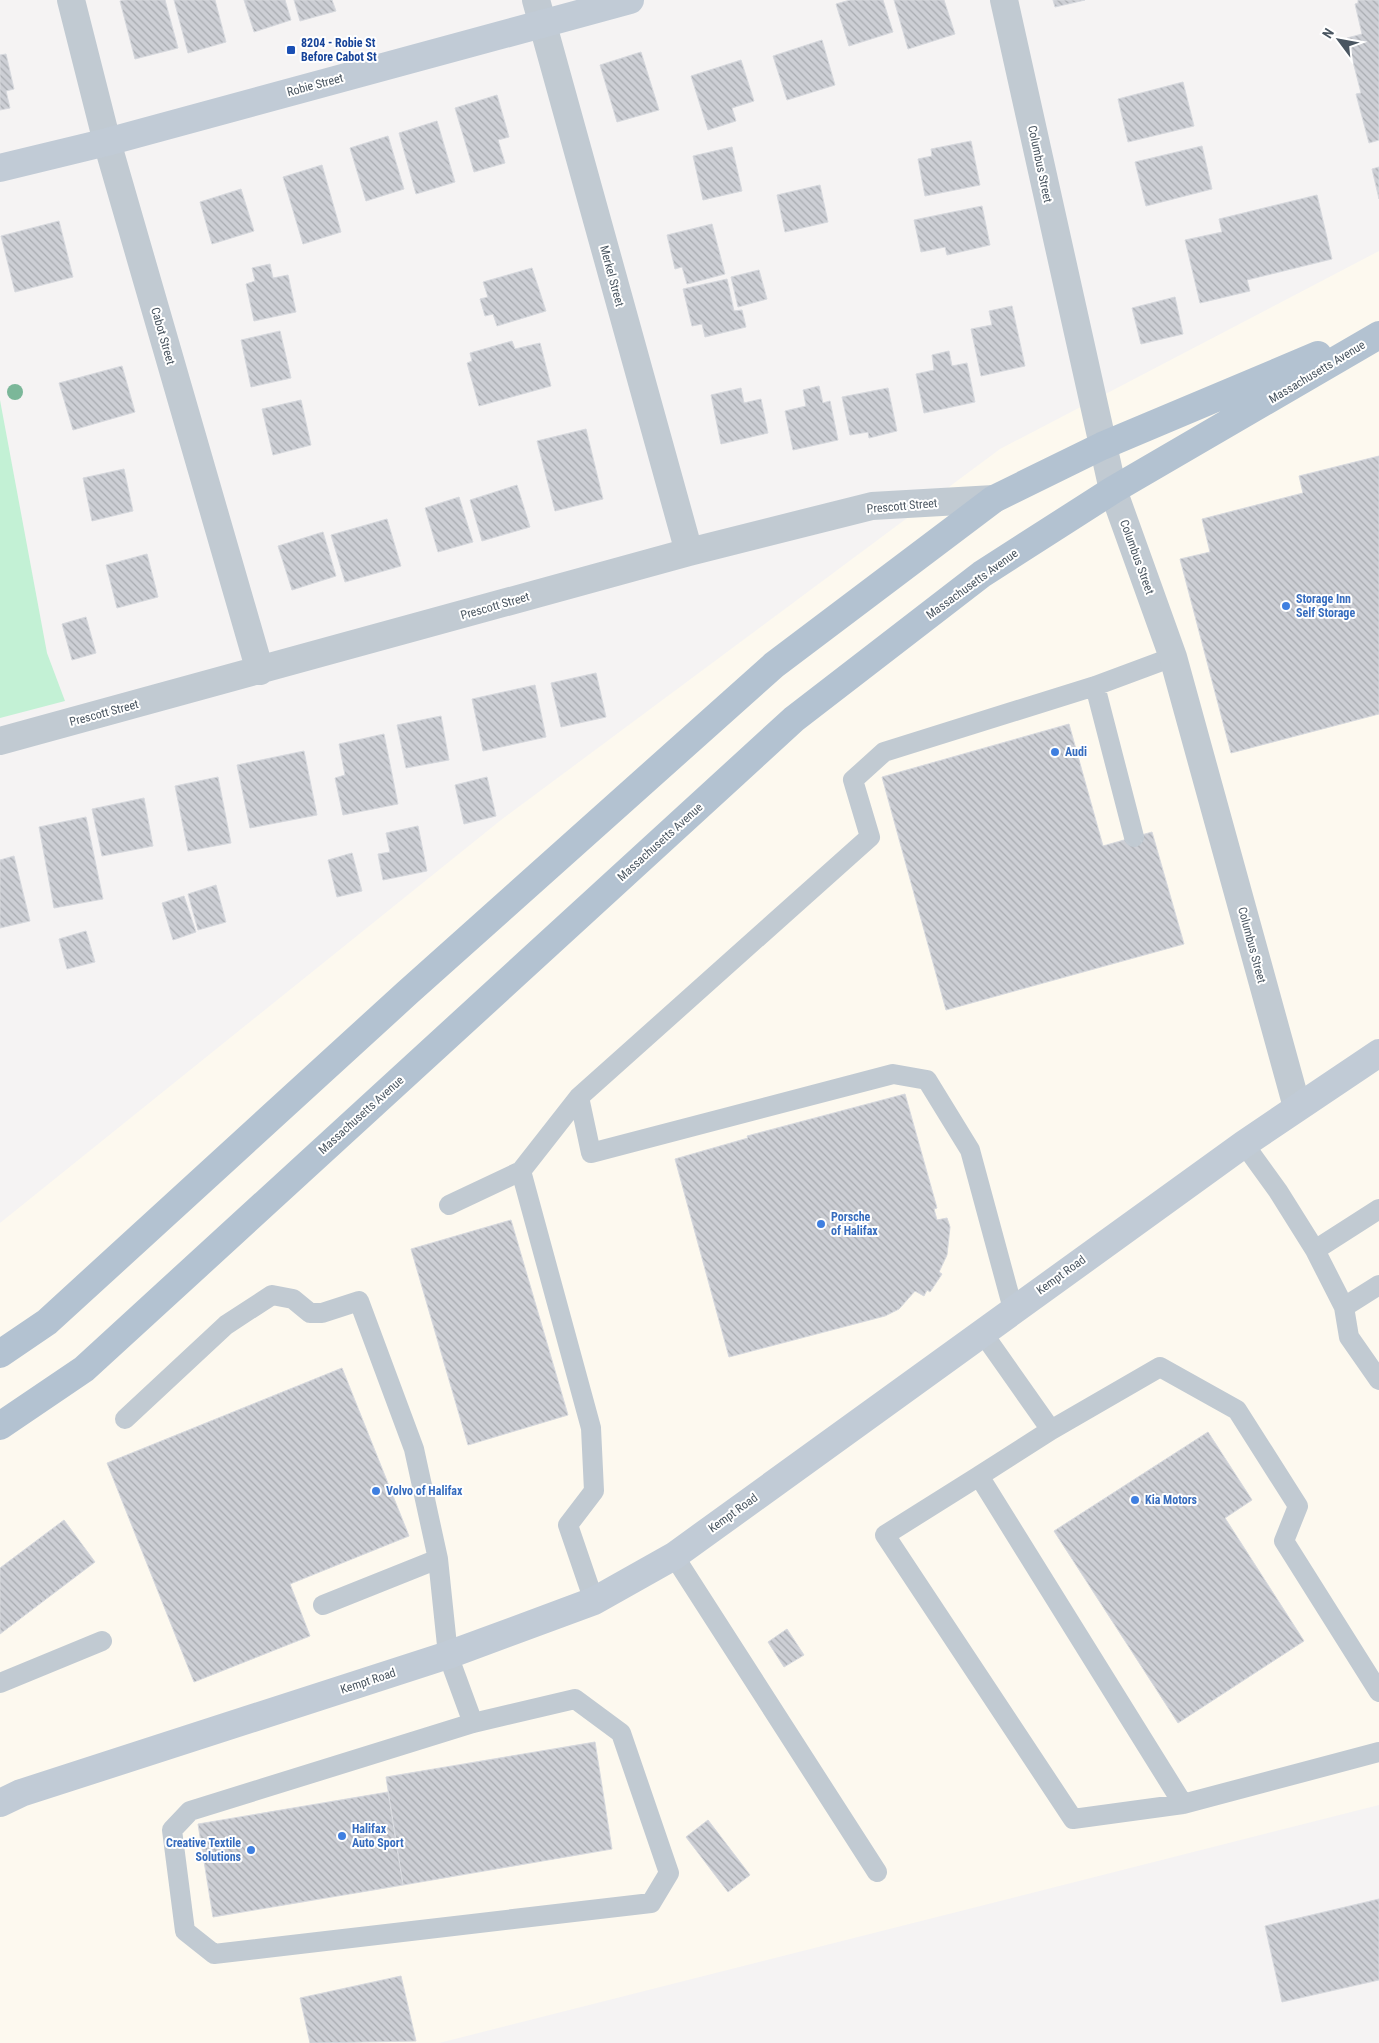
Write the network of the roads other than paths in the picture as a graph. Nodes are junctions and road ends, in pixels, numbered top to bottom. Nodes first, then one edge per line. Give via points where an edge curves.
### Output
1 (71, 0) edge
2 (630, 0) edge
3 (1004, 0) edge
4 (539, 12) edge
5 (107, 142) junction
6 (0, 168) edge
7 (1379, 329) edge
8 (1379, 335) edge
9 (1102, 446) junction
10 (1113, 490) junction
11 (994, 499) junction
12 (689, 552) junction
13 (1173, 657) junction
14 (260, 671) junction
15 (1095, 686) junction
16 (0, 742) edge
17 (1134, 837) dead end
18 (1379, 1053) edge
19 (579, 1097) junction
20 (1297, 1107) junction
21 (1244, 1144) junction
22 (521, 1171) junction
23 (449, 1205) dead end
24 (1379, 1208) edge
25 (1315, 1250) junction
26 (1379, 1285) edge
27 (1344, 1307) junction
28 (1013, 1309) junction
29 (982, 1332) junction
30 (0, 1354) edge
31 (1379, 1380) edge
32 (125, 1419) dead end
33 (0, 1426) edge
34 (1051, 1430) junction
35 (979, 1476) junction
36 (674, 1556) junction
37 (438, 1559) junction
38 (594, 1600) junction
39 (323, 1605) dead end
40 (102, 1641) dead end
41 (448, 1655) junction
42 (0, 1683) edge
43 (1379, 1692) edge
44 (473, 1723) junction
45 (1379, 1752) edge
46 (0, 1803) edge
47 (1184, 1804) junction
48 (877, 1872) dead end

1 - 5 street, Cabot Street
2 - 4 street, Robie Street
3 - 9 street, Columbus Street
4 - 5 street, Robie Street
4 - 12 street, Merkel Street
5 - 6 street, Robie Street
5 - 14 street, Cabot Street
7 - 9 main road, Massachusetts Avenue
8 - 10 main road, Massachusetts Avenue
9 - 10 street, Columbus Street
9 - 11 main road, Massachusetts Avenue
10 - 13 street, Columbus Street
10 - 33 main road, Massachusetts Avenue via 982,574 794,719 84,1369
11 - 12 street, Prescott Street via 872,506
11 - 30 main road, Massachusetts Avenue via 774,665 406,993 47,1322
12 - 14 street, Prescott Street
13 - 15 lane
13 - 20 street, Columbus Street
14 - 16 street, Prescott Street
15 - 17 lane
15 - 19 lane via 884,752 853,780 870,837
18 - 20 street, Kempt Road
19 - 22 lane
19 - 28 lane via 591,1153 893,1074 927,1080 970,1150
20 - 21 street, Kempt Road
21 - 25 lane
21 - 28 street, Kempt Road
22 - 23 lane
22 - 38 lane via 591,1428 594,1491 568,1525
24 - 25 lane
25 - 27 lane
26 - 27 lane
27 - 31 lane via 1349,1337
28 - 29 street, Kempt Road
29 - 34 lane
29 - 36 street, Kempt Road
32 - 37 lane via 226,1325 272,1295 293,1299 310,1314 322,1314 359,1301 414,1449
34 - 35 lane
34 - 43 lane via 1160,1367 1237,1410 1298,1506 1284,1541
35 - 47 lane
35 - 47 lane via 885,1535 1073,1819
36 - 38 street, Kempt Road
36 - 48 lane
37 - 39 lane
37 - 41 lane
38 - 41 street, Kempt Road
40 - 42 lane
41 - 44 lane
41 - 46 street, Kempt Road via 21,1792
44 - 44 lane via 190,1811 172,1830 185,1931 214,1954 652,1903 670,1873 621,1733 575,1699
45 - 47 lane

